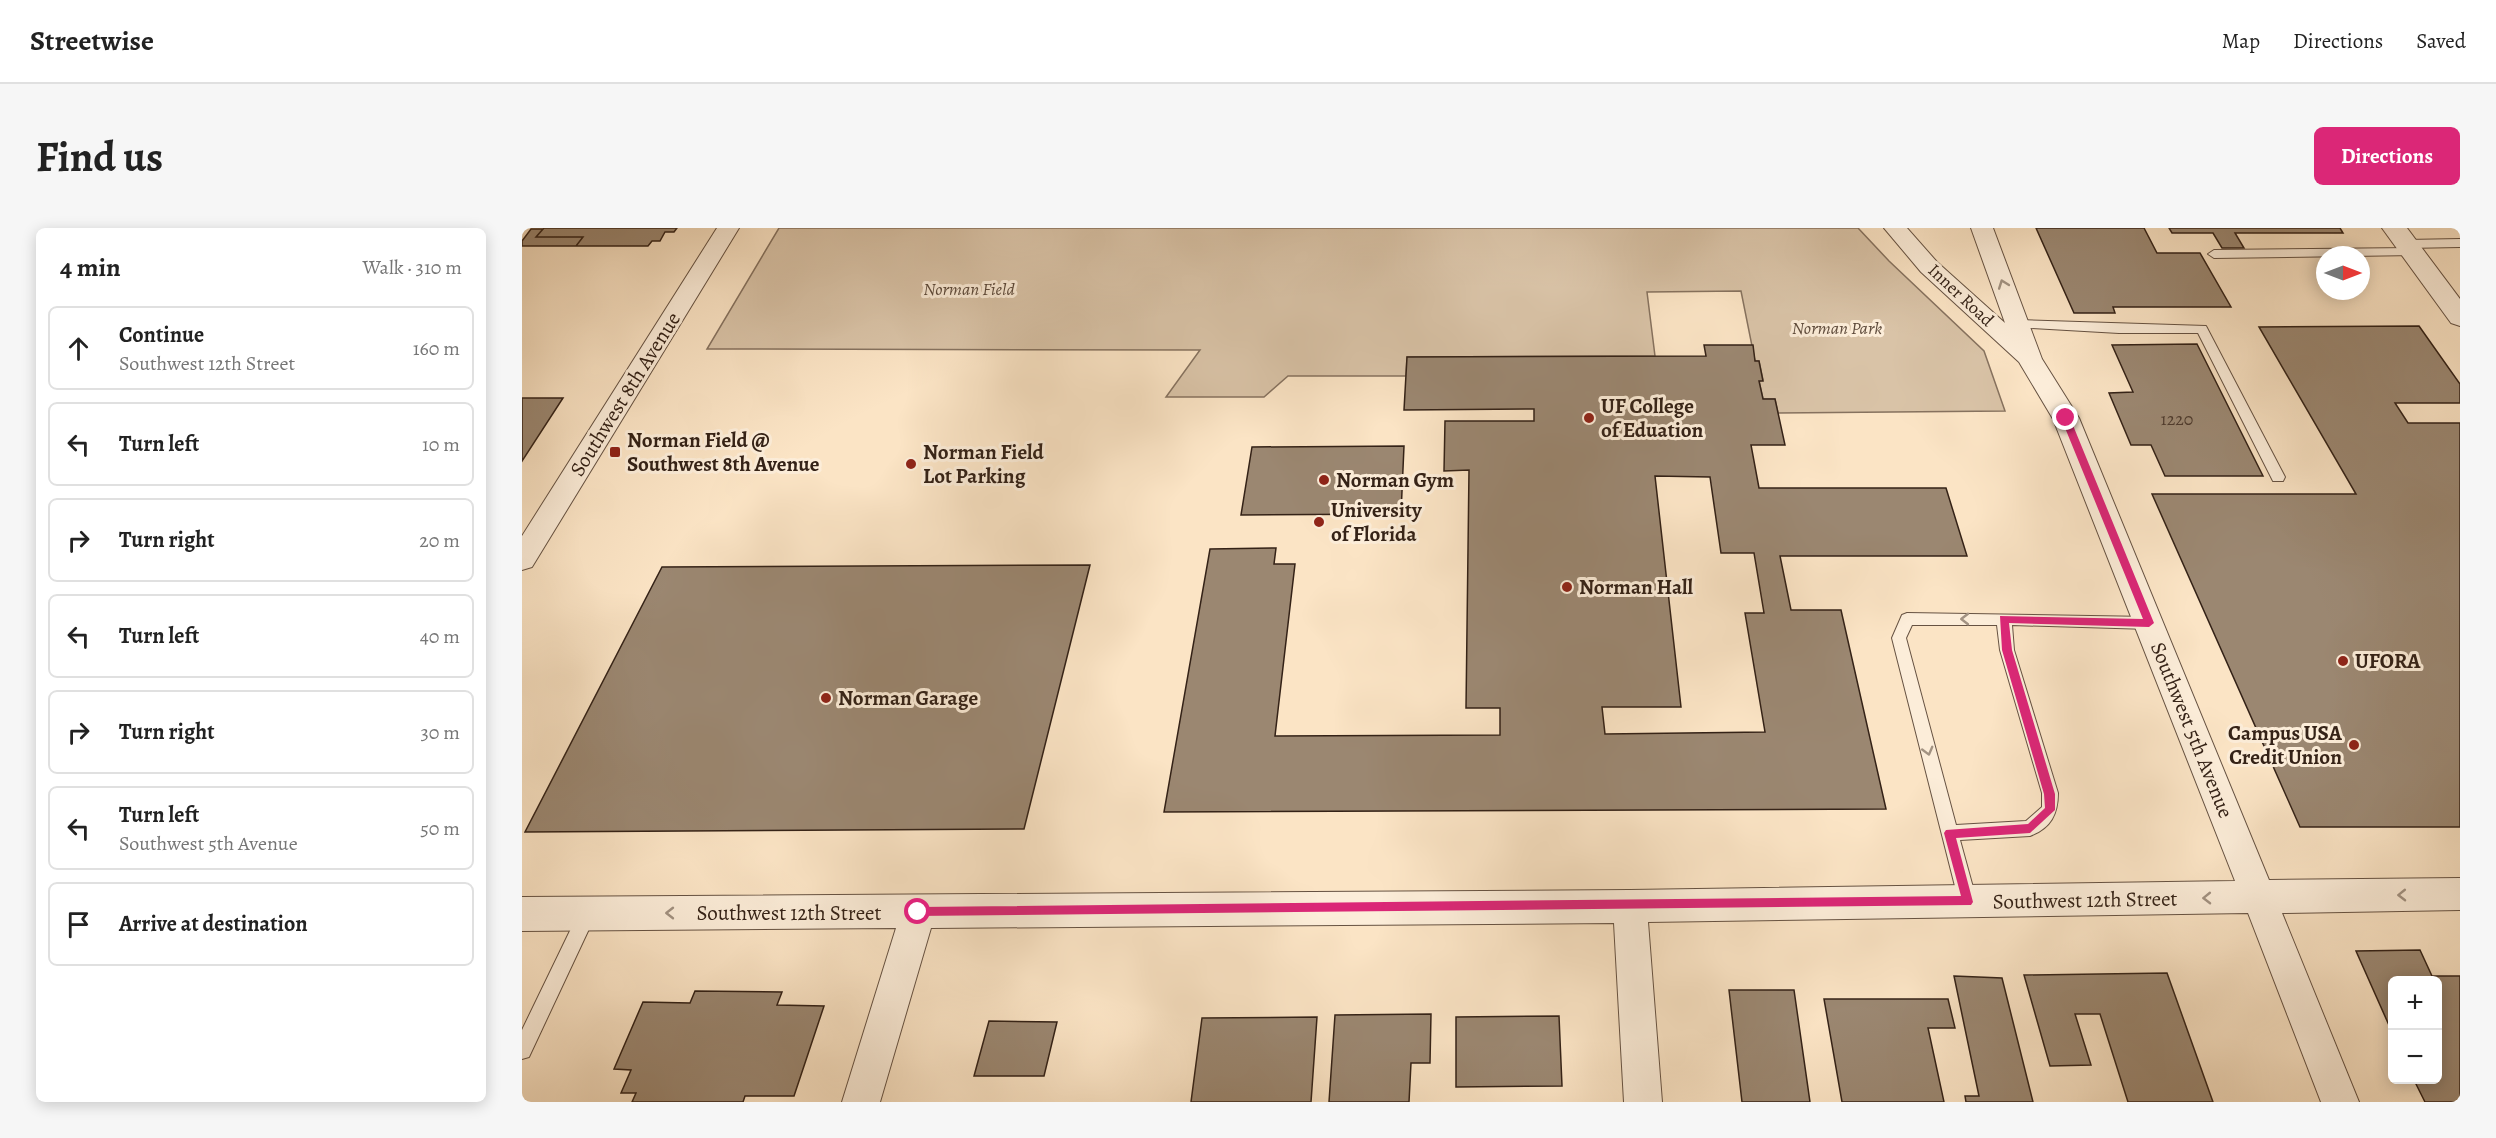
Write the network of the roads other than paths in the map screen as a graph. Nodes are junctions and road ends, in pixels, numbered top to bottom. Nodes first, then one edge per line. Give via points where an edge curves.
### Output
1 (728, 228) edge
2 (1895, 228) edge
3 (1982, 228) edge
4 (2404, 241) edge
5 (2460, 243) edge
6 (2214, 254) dead end
7 (2459, 314) edge
8 (2017, 324) junction
9 (2030, 359) junction
10 (2278, 477) dead end
11 (522, 559) edge
12 (2004, 619) junction
13 (2149, 623) junction
14 (1950, 833) junction
15 (2460, 894) edge
16 (2259, 897) junction
17 (1968, 902) junction
18 (1630, 906) junction
19 (918, 912) junction
20 (522, 914) edge
21 (587, 914) junction
22 (522, 1050) edge
23 (861, 1102) edge
24 (1642, 1102) edge
25 (2340, 1102) edge

1 - 11 street, Southwest 8th Avenue
2 - 9 street, Inner Road via 1929,267
8 -> 3 street, Southwest 5th Avenue
4 - 5 lane
4 - 6 lane
4 - 7 street
8 - 9 street, Southwest 5th Avenue
8 - 10 lane via 2202,329
9 - 13 street, Southwest 5th Avenue via 2066,418
12 - 13 lane
12 - 14 lane via 2007,650 2050,794 2050,810 2030,828
12 -> 14 lane via 1907,619 1899,638
13 - 16 street, Southwest 5th Avenue
14 - 17 lane
15 -> 16 street, Southwest 12th Street
16 -> 17 street, Southwest 12th Street
16 - 25 street, Southwest 5th Avenue
17 - 18 street, Southwest 12th Street
18 - 19 street, Southwest 12th Street
18 - 24 street
19 -> 21 street, Southwest 12th Street
19 - 23 street
20 - 21 street, Southwest 12th Street
21 - 22 lane

